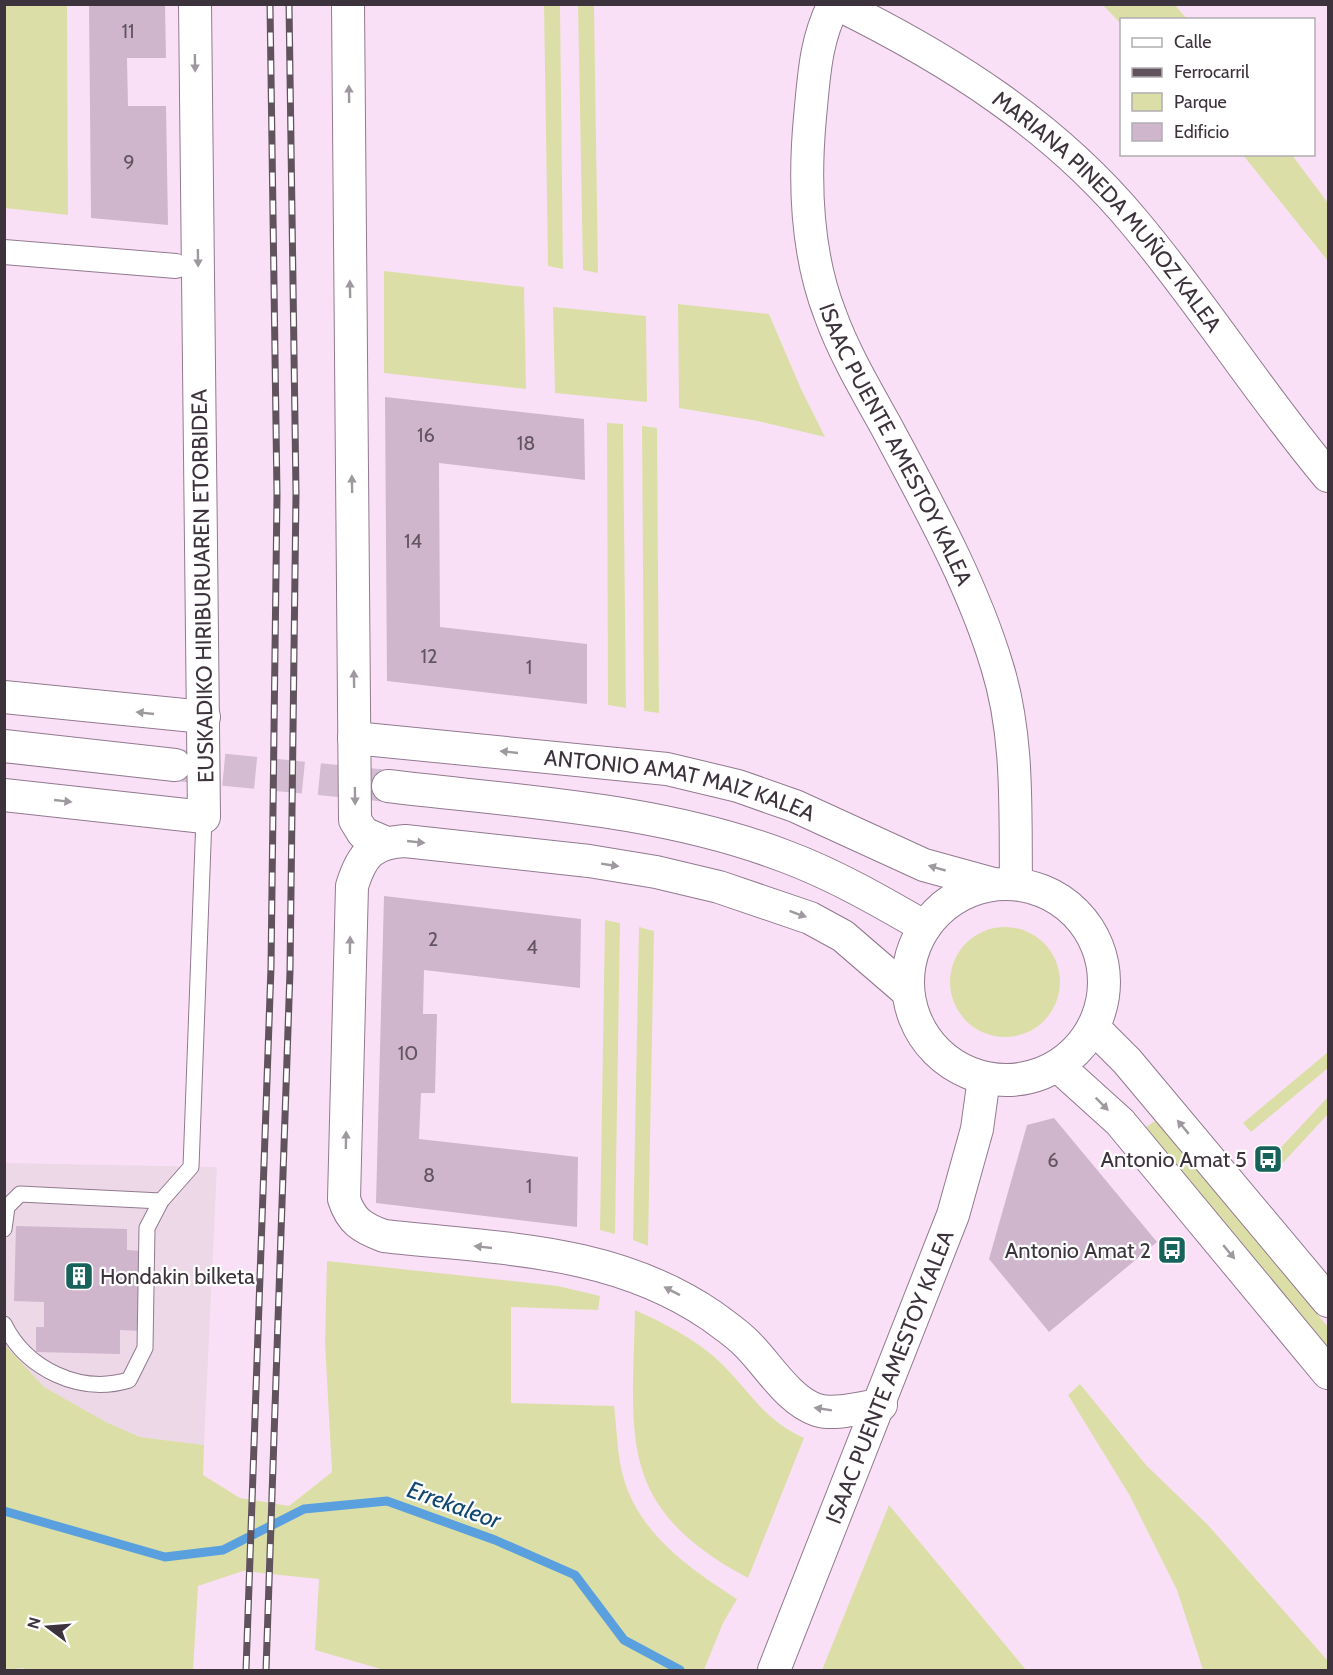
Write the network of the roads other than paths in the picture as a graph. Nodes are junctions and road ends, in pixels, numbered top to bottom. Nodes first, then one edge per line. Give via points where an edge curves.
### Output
1 (195, 4) edge
2 (348, 4) edge
3 (835, 4) edge
4 (4, 252) edge
5 (176, 266) dead end
6 (1329, 476) edge
7 (4, 697) edge
8 (204, 717) junction
9 (354, 738) junction
10 (4, 746) edge
11 (175, 765) tunnel mouth
12 (388, 786) tunnel mouth
13 (4, 795) edge
14 (204, 817) junction
15 (373, 850) junction
16 (1004, 884) junction
17 (925, 927) junction
18 (908, 992) junction
19 (1094, 1028) junction
20 (1058, 1065) junction
21 (984, 1078) junction
22 (160, 1201) junction
23 (4, 1229) edge
24 (1329, 1301) edge
25 (4, 1324) edge
26 (1329, 1373) edge
27 (881, 1405) junction
28 (774, 1671) edge

1 -> 8 street, EUSKADIKO HIRIBURUAREN ETORBIDEA
9 -> 2 street
3 - 6 street, MARIANA PINEDA MUÑOZ KALEA via 981,84 1087,172 1134,222
3 - 16 street, ISAAC PUENTE AMESTOY KALEA via 822,27 816,52 807,153 808,212 815,258 829,314 956,565 998,668 1012,737
4 - 5 street
8 -> 7 street
8 - 14 street, EUSKADIKO HIRIBURUAREN ETORBIDEA
9 -> 15 street via 355,820
16 -> 9 street, ANTONIO AMAT MAIZ KALEA via 924,865 795,806 738,786 667,769
10 - 11 street
12 - 17 street, ANTONIO AMAT MAIZ KALEA via 642,817 718,835 786,856 849,884
13 -> 14 street
14 - 22 lane, EUSKADIKO HIRIBURUAREN ETORBIDEA via 191,1167
15 -> 18 street via 405,841 589,861 719,887 810,918 843,936
27 -> 15 street via 817,1410 799,1400 746,1342 714,1317 674,1291 638,1276 558,1255 384,1236 364,1229 350,1216 344,1199 352,886
16 - 17 street via 972,889 954,898
16 - 19 street via 1047,892 1074,910 1093,935 1103,965 1103,997
17 - 18 street via 911,958
18 - 21 street via 916,1022 932,1047 956,1067
19 - 20 street via 1078,1049
24 -> 19 street via 1127,1061
20 - 21 street via 1035,1076 1010,1081
20 -> 26 street via 1120,1122
21 - 27 street, ISAAC PUENTE AMESTOY KALEA via 977,1129 953,1215
22 - 23 lane via 20,1194 7,1207
22 - 25 lane via 147,1228 145,1348 129,1380 109,1386 79,1383 37,1365
27 - 28 street, ISAAC PUENTE AMESTOY KALEA

